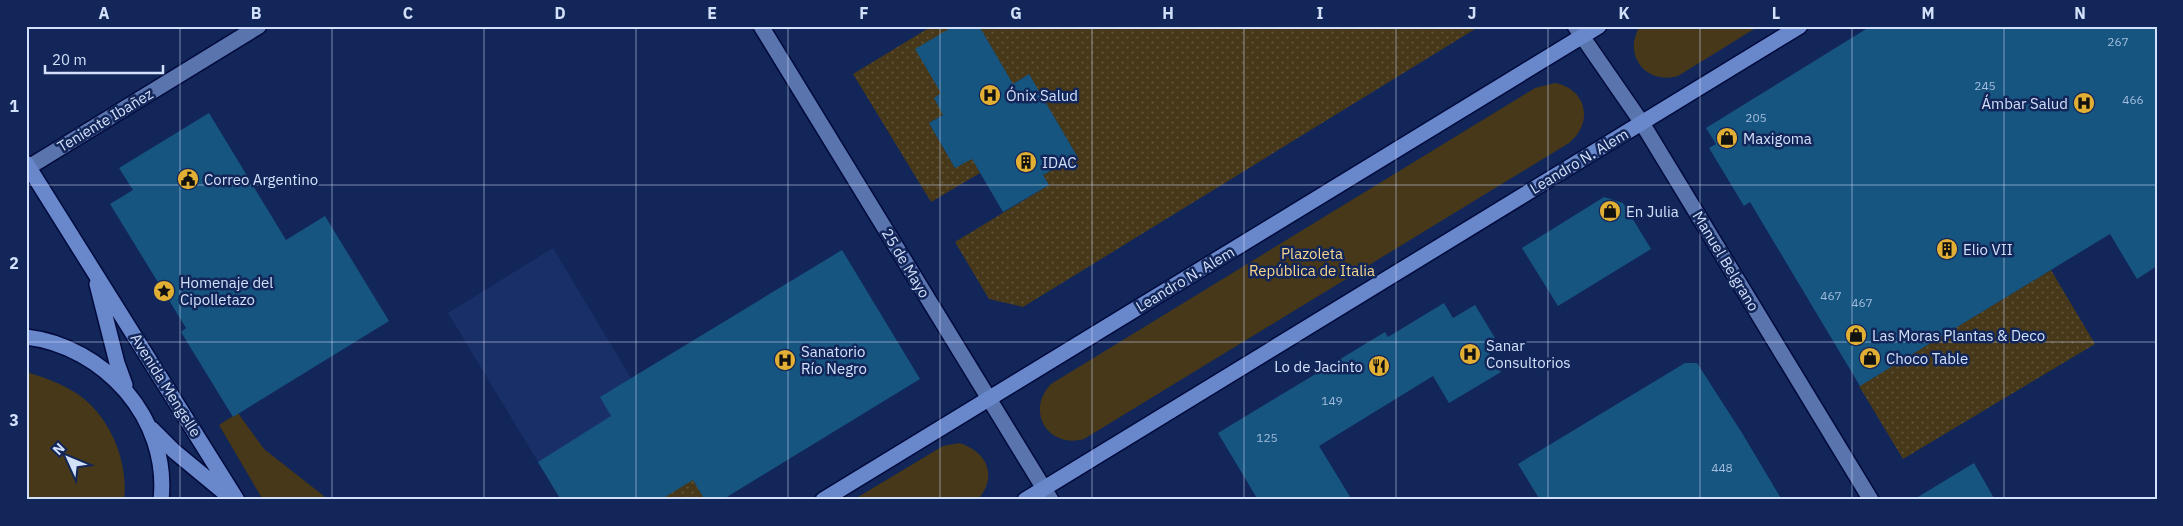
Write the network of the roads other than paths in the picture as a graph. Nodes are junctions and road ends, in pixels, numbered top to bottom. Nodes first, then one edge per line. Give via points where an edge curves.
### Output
1 (259, 26) edge
2 (761, 26) edge
3 (1599, 26) edge
4 (1800, 26) edge
5 (1579, 32) edge
6 (1642, 123) junction
7 (28, 165) edge
8 (94, 271) junction
9 (26, 336) edge
10 (131, 397) junction
11 (989, 398) junction
12 (147, 424) junction
13 (1047, 494) edge
14 (161, 500) edge
15 (234, 500) edge
16 (238, 500) edge
17 (823, 500) edge
18 (1025, 500) edge
19 (1870, 500) edge

1 - 7 street, Teniente Ibañez
2 - 11 street, 25 de Mayo
3 - 5 main road, Leandro N. Alem
4 - 6 main road, Leandro N. Alem
5 - 6 street, Manuel Belgrano
5 - 11 main road, Leandro N. Alem
6 - 13 main road, Leandro N. Alem
6 - 19 street, Manuel Belgrano
7 - 8 main road, Avenida Mengelle
8 - 10 main road, Avenida Mengelle via 117,363
8 - 16 main road, Avenida Mengelle
9 - 10 main road via 58,343 86,356 111,374
10 - 12 main road
11 - 13 street, 25 de Mayo
11 - 17 main road, Leandro N. Alem
12 - 14 main road via 156,447
12 - 15 main road via 174,451
13 - 18 main road, Leandro N. Alem

